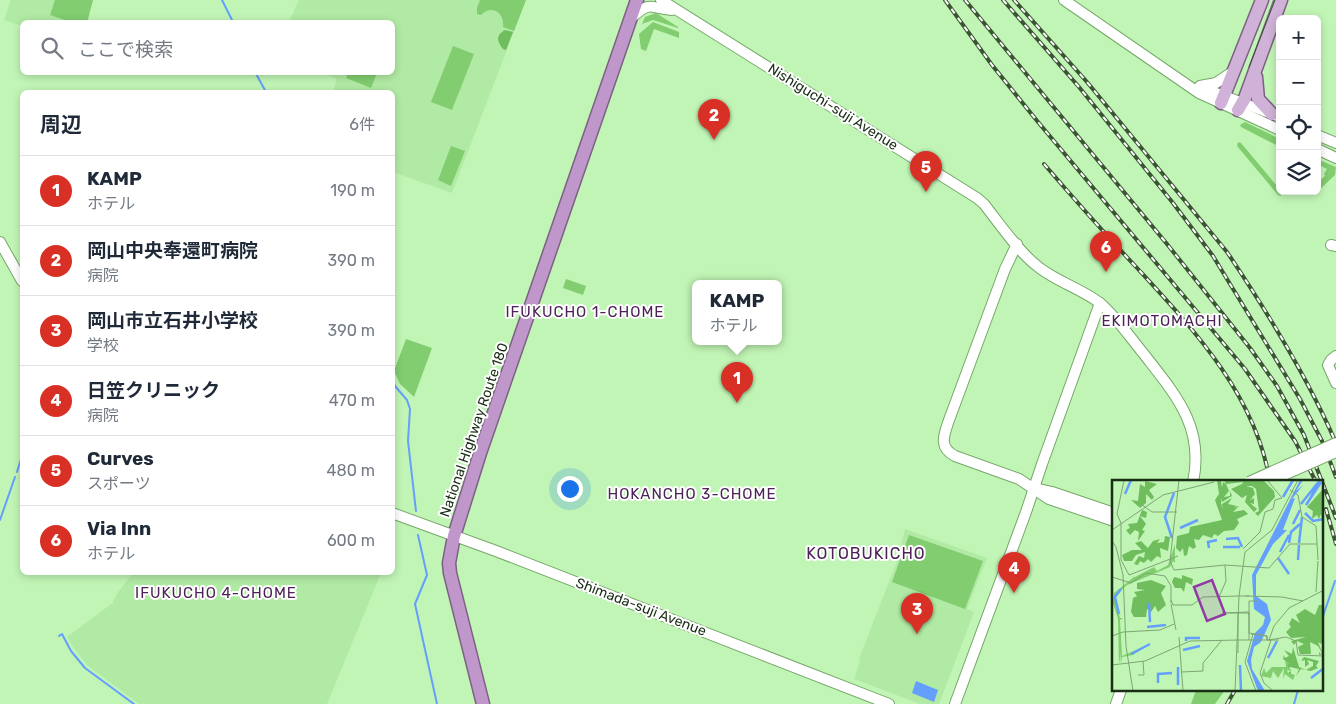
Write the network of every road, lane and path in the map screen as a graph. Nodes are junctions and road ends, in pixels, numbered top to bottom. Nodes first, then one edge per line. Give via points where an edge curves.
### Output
1 (637, 0) edge
2 (662, 0) edge
3 (1064, 0) edge
4 (1262, 0) edge
5 (1281, 0) edge
6 (678, 10) junction
7 (630, 18) junction
8 (1236, 69) junction
9 (1255, 70) junction
10 (1192, 86) junction
11 (1223, 100) junction
12 (1240, 107) junction
13 (1276, 116) edge
14 (1276, 128) edge
15 (1321, 136) edge
16 (1336, 143) edge
17 (1319, 150) edge
18 (1336, 158) edge
19 (0, 242) edge
20 (1017, 244) junction
21 (20, 277) edge
22 (1100, 303) junction
23 (1336, 356) edge
24 (1336, 383) edge
25 (1336, 443) edge
26 (1336, 452) edge
27 (1193, 480) edge
28 (1253, 480) edge
29 (1273, 480) edge
30 (1034, 488) junction
31 (1112, 512) edge
32 (395, 514) edge
33 (1112, 520) edge
34 (454, 536) junction
35 (1120, 692) edge
36 (483, 704) edge
37 (889, 704) edge
38 (955, 704) edge
39 (1116, 704) edge

1 - 7 highway, National Highway Route 180
2 - 6 street, Nishiguchi-suji Avenue
3 - 10 street
4 - 8 main road
5 - 9 main road
6 - 7 street via 649,5
6 - 20 street, Nishiguchi-suji Avenue via 977,198
7 - 34 highway, National Highway Route 180
8 - 10 street via 1216,83
8 - 11 main road
9 - 12 main road
9 - 13 main road via 1258,99
10 - 11 street via 1199,93
11 - 12 street
12 - 13 street
12 - 14 street
15 - 16 street
17 - 18 street
19 - 21 street
20 - 22 street, Nishiguchi-suji Avenue via 1036,266
20 - 30 street via 943,438 948,452 1019,479
22 - 27 street, Nishiguchi-suji Avenue via 1184,409 1195,439
22 - 30 street
23 - 24 street via 1328,366
25 - 28 street, bridge
26 - 29 street, bridge
30 - 31 street
30 - 33 street via 1049,498
30 - 38 street
32 - 34 street, Shimada-suji Avenue
34 - 36 highway, National Highway Route 180 via 450,573
34 - 37 street, Shimada-suji Avenue
35 - 39 street

